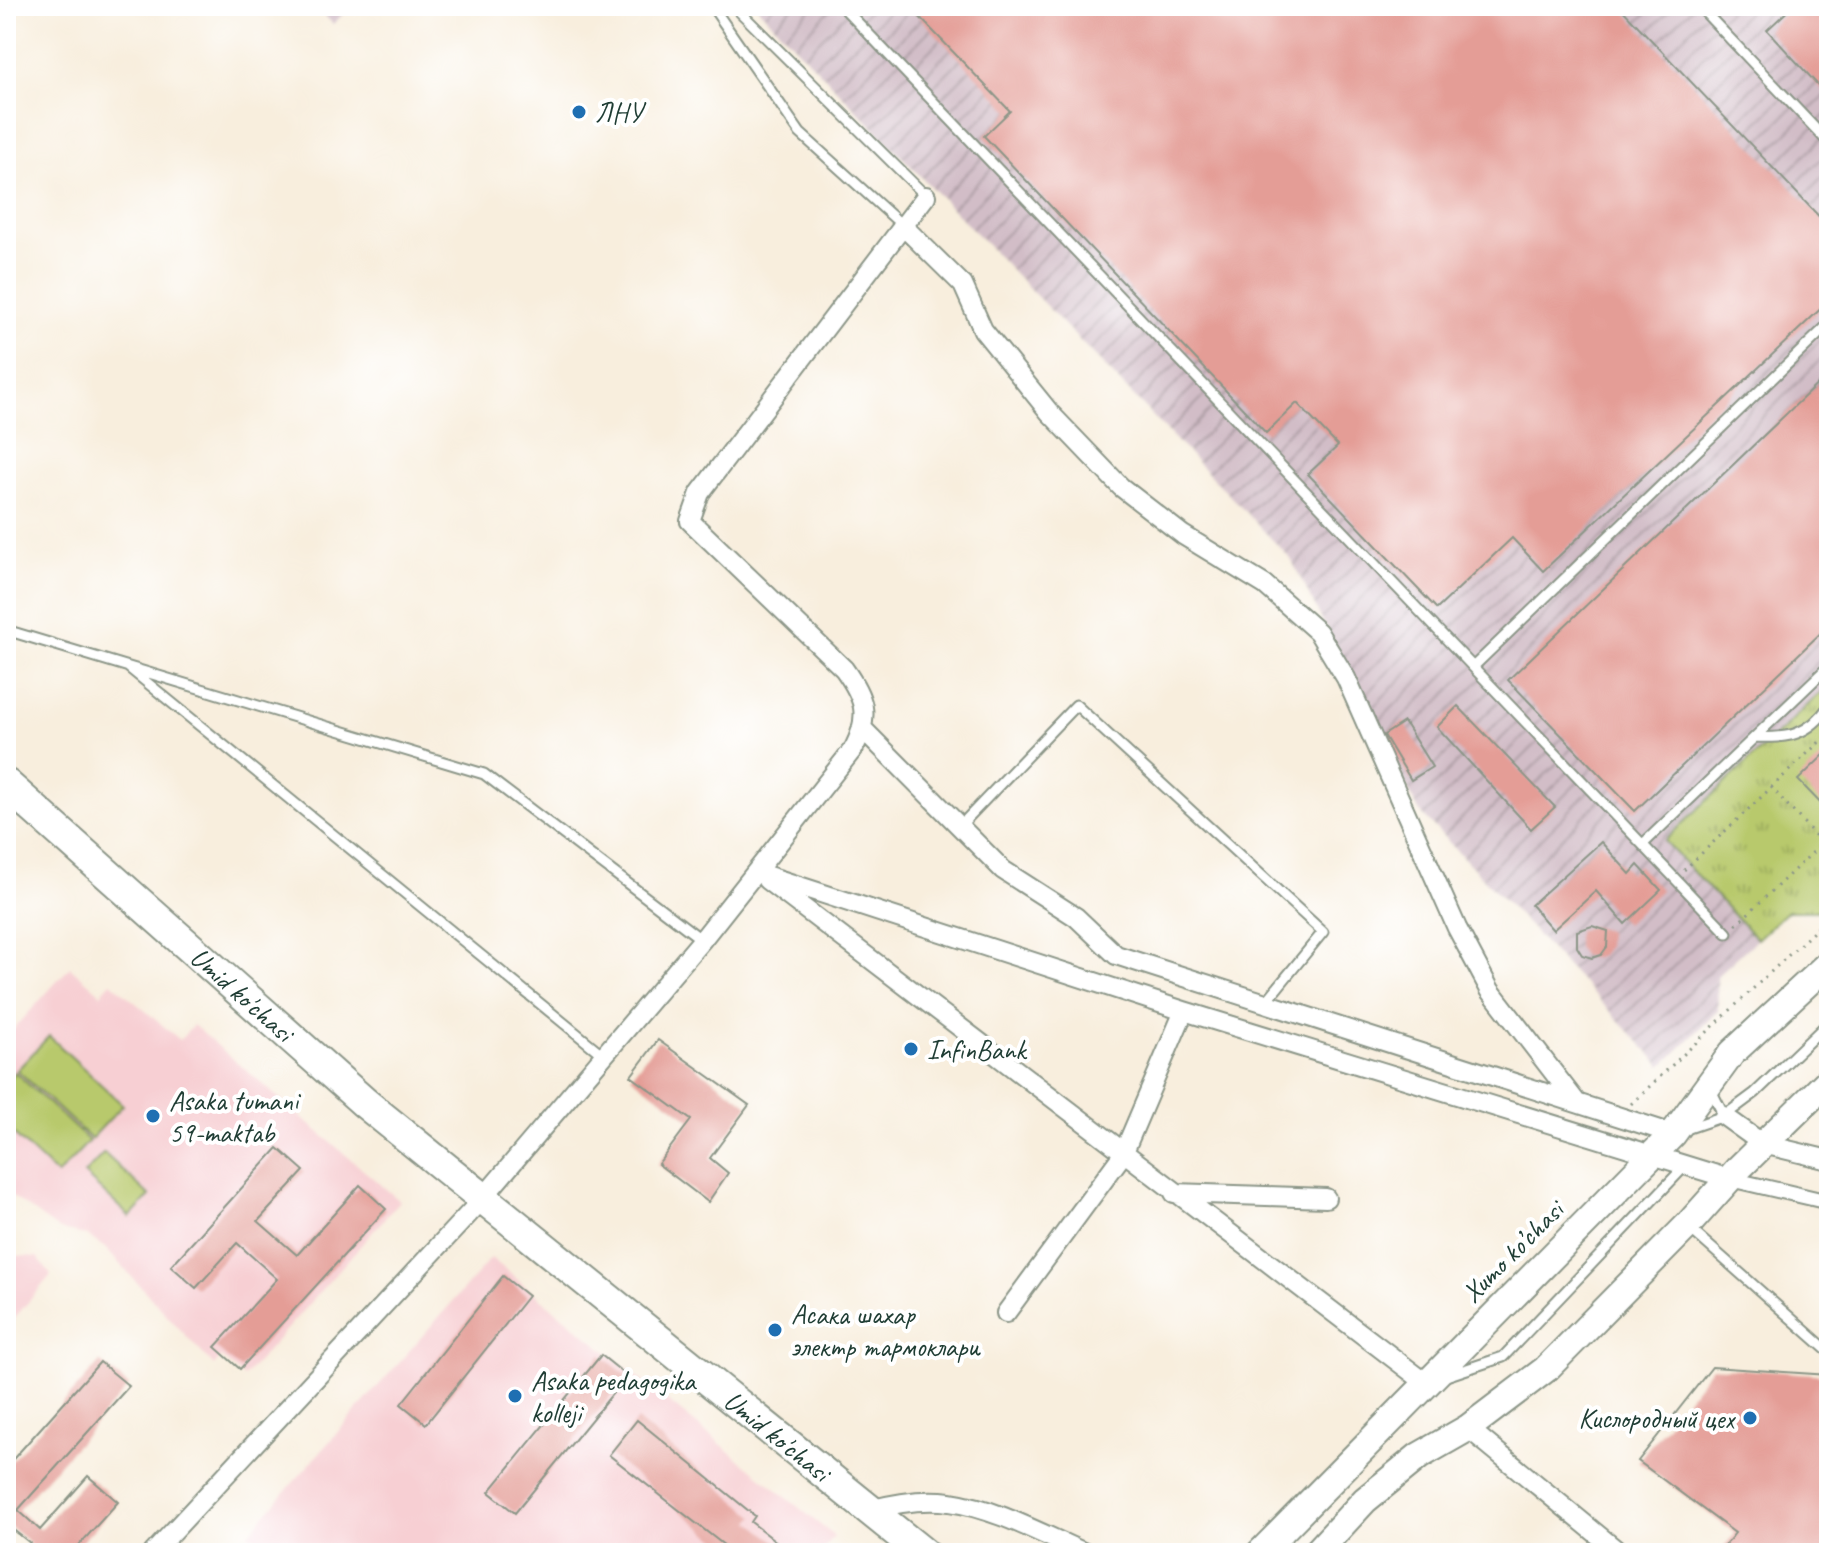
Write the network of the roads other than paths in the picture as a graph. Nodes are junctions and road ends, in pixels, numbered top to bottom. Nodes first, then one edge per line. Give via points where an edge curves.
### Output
1 (712, 6) edge
2 (734, 6) edge
3 (842, 6) edge
4 (1699, 6) edge
5 (1829, 143) edge
6 (926, 196) joint
7 (903, 226) junction
8 (1829, 324) edge
9 (6, 630) edge
10 (125, 665) junction
11 (1829, 666) edge
12 (1473, 667) junction
13 (1829, 706) edge
14 (862, 728) junction
15 (1755, 737) junction
16 (6, 784) edge
17 (959, 827) junction
18 (1643, 844) junction
19 (756, 872) junction
20 (1727, 933) road end
21 (702, 940) junction
22 (1829, 963) edge
23 (1265, 1003) junction
24 (1184, 1011) junction
25 (1829, 1022) edge
26 (603, 1055) junction
27 (1829, 1080) edge
28 (1709, 1085) junction
29 (1577, 1103) junction
30 (1724, 1116) junction
31 (1673, 1134) junction
32 (1763, 1144) junction
33 (1123, 1154) junction
34 (1651, 1154) junction
35 (1829, 1160) edge
36 (1686, 1165) junction
37 (1730, 1179) junction
38 (1174, 1193) junction
39 (482, 1198) junction
40 (1326, 1198) dead end
41 (1829, 1202) edge
42 (1687, 1226) junction
43 (1006, 1313) dead end
44 (1829, 1352) edge
45 (1426, 1383) junction
46 (1468, 1428) junction
47 (869, 1510) junction
48 (153, 1553) edge
49 (923, 1553) edge
50 (1085, 1553) edge
51 (1260, 1553) edge
52 (1316, 1553) edge
53 (1620, 1553) edge

1 - 7 lane via 800,133
2 - 6 lane
3 - 12 lane
4 - 5 lane
6 - 7 street
7 - 14 street via 700,493 690,521 844,669 861,692
7 - 29 street via 963,285 983,330 1050,413 1121,487 1183,535 1265,585 1318,632 1346,678 1490,990
8 - 12 lane
9 - 10 lane
10 - 21 lane via 484,774
10 - 26 lane
11 - 15 lane
12 - 18 lane
13 - 15 lane via 1820,720 1801,732 1780,739
14 - 17 street
14 - 19 street via 854,748
15 - 18 lane
16 - 39 main road, Umid ko'chasi via 365,1103
17 - 23 street via 1003,870 1076,917 1116,955
17 - 23 lane via 1076,705 1323,932
18 - 20 lane
19 - 21 street
19 - 24 street
19 - 33 street
21 - 26 street
22 - 28 main road via 1732,1053
23 - 29 street
24 - 33 street
24 - 34 street
25 - 30 lane, Xumo ko’chasi
26 - 39 street
27 - 32 main road
28 - 30 lane
28 - 31 main road
29 - 31 street
30 - 31 lane, Xumo ko’chasi
30 - 32 street
31 - 34 main road, Xumo ko’chasi
32 - 35 street
32 - 37 main road
33 - 38 street
33 - 43 street
34 - 36 street
34 - 45 main road, Xumo ko’chasi
36 - 37 street
36 - 45 lane via 1503,1357
37 - 41 street
37 - 42 main road
38 - 40 street
38 - 45 street
39 - 47 main road, Umid ko'chasi
39 - 48 street
42 - 44 lane
42 - 46 main road via 1546,1369
45 - 51 main road, Xumo ko’chasi
46 - 52 main road via 1419,1456 1365,1500
46 - 53 street
47 - 49 main road, Umid ko'chasi
47 - 50 street via 947,1501

